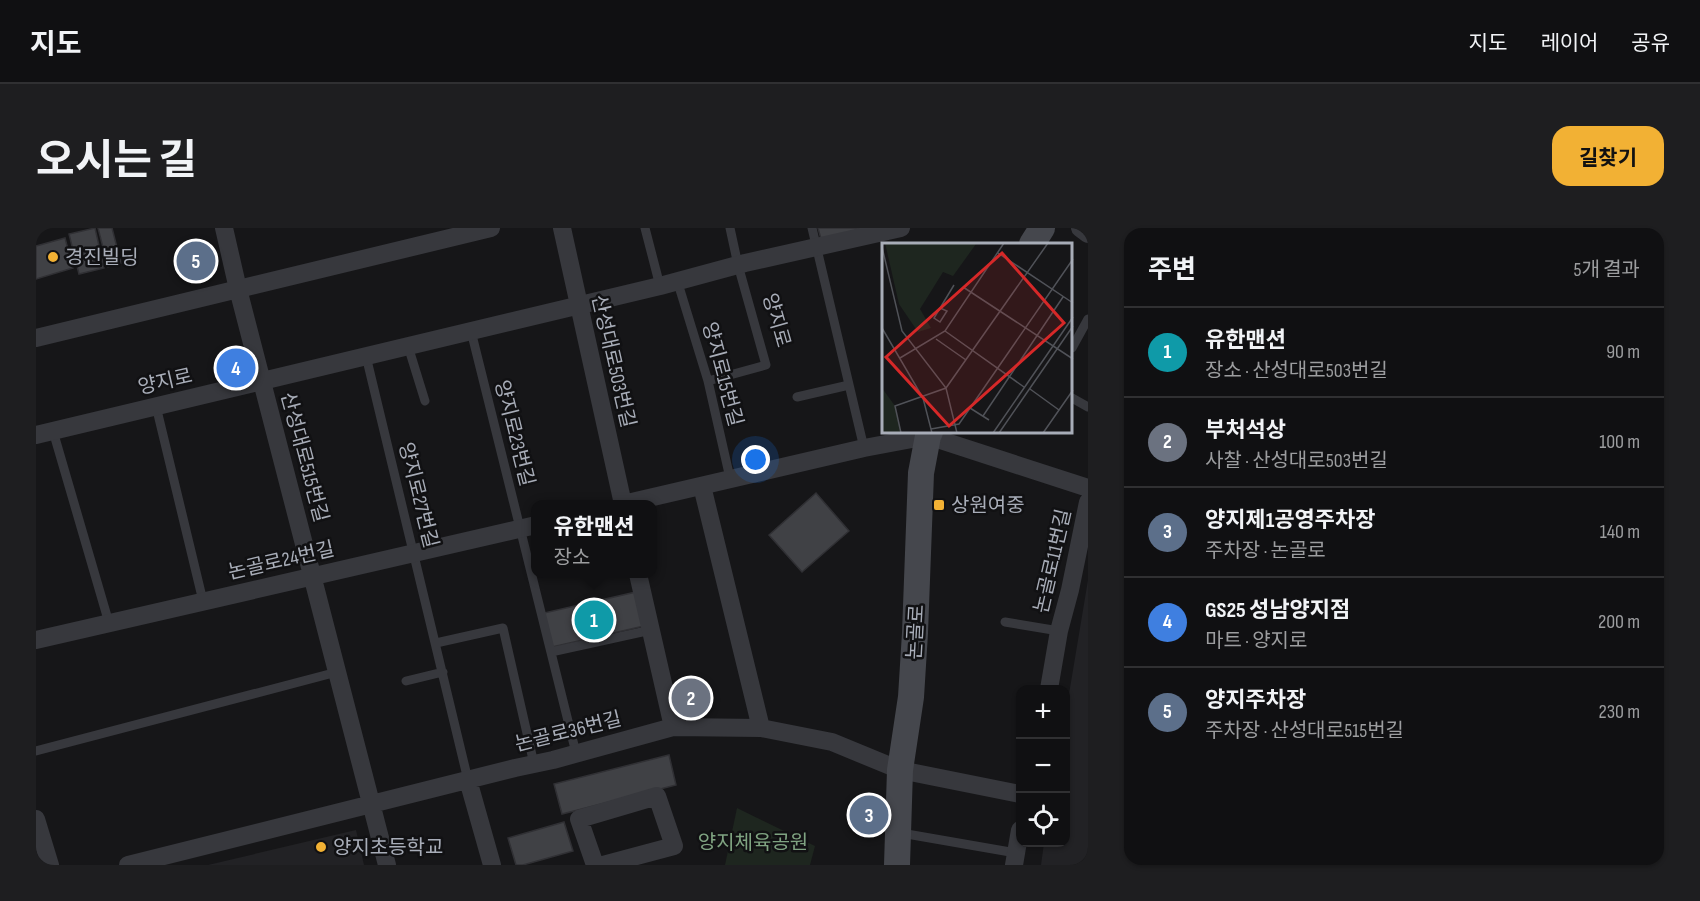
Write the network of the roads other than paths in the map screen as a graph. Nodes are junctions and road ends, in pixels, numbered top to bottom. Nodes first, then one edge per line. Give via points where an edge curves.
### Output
1 (224, 228) edge
2 (491, 228) edge
3 (562, 228) edge
4 (645, 228) edge
5 (730, 228) edge
6 (812, 228) edge
7 (902, 228) edge
8 (1041, 228) edge
9 (1080, 228) edge
10 (1088, 234) edge
11 (1033, 243) edge
12 (816, 247) junction
13 (738, 265) junction
14 (669, 283) junction
15 (238, 289) junction
16 (579, 305) junction
17 (1088, 319) edge
18 (471, 331) junction
19 (36, 338) edge
20 (1073, 345) edge
21 (408, 346) junction
22 (366, 356) junction
23 (262, 381) junction
24 (708, 381) junction
25 (849, 385) junction
26 (797, 397) dead end
27 (1073, 399) edge
28 (425, 401) dead end
29 (156, 406) junction
30 (1088, 407) edge
31 (44, 433) edge
32 (929, 434) edge
33 (864, 448) junction
34 (730, 478) junction
35 (702, 486) junction
36 (1088, 488) edge
37 (622, 500) edge
38 (641, 500) edge
39 (1088, 502) edge
40 (528, 526) edge
41 (531, 542) edge
42 (414, 553) junction
43 (313, 576) junction
44 (537, 578) edge
45 (639, 578) edge
46 (203, 601) junction
47 (1005, 622) dead end
48 (109, 623) junction
49 (651, 630) junction
50 (1059, 631) junction
51 (36, 640) edge
52 (436, 643) junction
53 (551, 652) junction
54 (337, 672) junction
55 (443, 672) junction
56 (406, 681) dead end
57 (1050, 685) edge
58 (673, 728) junction
59 (761, 729) junction
60 (36, 751) edge
61 (576, 753) junction
62 (534, 764) junction
63 (900, 770) junction
64 (468, 780) junction
65 (1016, 793) edge
66 (371, 804) junction
67 (36, 819) edge
68 (899, 832) junction
69 (1015, 859) edge
70 (50, 865) edge
71 (128, 865) edge
72 (387, 865) edge
73 (492, 865) edge
74 (595, 865) edge
75 (603, 865) edge
76 (897, 865) edge

1 - 15 street, 산성대로515번길
2 - 15 street
3 - 16 street, 산성대로503번길
4 - 14 lane
5 - 13 lane, 양지로
6 - 12 lane
7 - 12 street, 양지로
8 - 11 street
9 - 10 street
12 - 13 street, 양지로
12 - 25 lane
13 - 14 street, 양지로
13 - 24 lane, 양지로 via 766,364
14 - 16 street, 양지로
14 - 24 lane, 양지로15번길
15 - 19 street
15 - 23 street, 산성대로515번길
16 - 18 street, 양지로
16 - 37 street, 산성대로503번길
17 - 20 lane
18 - 21 street, 양지로
18 - 40 lane, 양지로23번길
21 - 22 street, 양지로
21 - 28 lane
22 - 23 street, 양지로
22 - 42 lane, 양지로27번길
23 - 29 street, 양지로
23 - 43 street, 산성대로515번길
24 - 34 lane, 양지로15번길
25 - 26 lane
25 - 33 lane
27 - 30 lane
29 - 31 street, 양지로
29 - 46 lane
31 - 48 lane
32 - 33 street
32 - 36 street
32 - 63 street, 논골로 via 921,473 911,697
33 - 34 street
34 - 35 street
35 - 38 street
35 - 59 street
39 - 50 street, 논골로11번길
40 - 41 lane, 양지로23번길
40 - 42 street, 논골로24번길
42 - 43 street, 논골로24번길
42 - 52 lane, 양지로27번길
43 - 46 street, 논골로24번길
43 - 54 street, 산성대로515번길
44 - 53 lane, 양지로23번길
45 - 49 street
46 - 48 street, 논골로24번길
47 - 50 lane
48 - 51 street, 논골로24번길
49 - 53 lane
49 - 58 street
50 - 57 street, 논골로11번길
52 - 55 lane, 양지로27번길
52 - 62 lane via 503,628
53 - 61 lane, 양지로23번길
54 - 60 lane
54 - 66 street, 산성대로515번길
55 - 56 lane
55 - 64 lane, 양지로27번길
58 - 59 street, 논골로36번길
58 - 61 street, 논골로36번길
59 - 63 street, 논골로36번길 via 832,742
61 - 62 street, 논골로36번길
62 - 64 street, 논골로36번길
63 - 65 street, 논골로36번길
63 - 68 street, 논골로
64 - 66 street, 논골로36번길
64 - 73 street
66 - 71 street, 논골로36번길
66 - 72 street, 산성대로515번길
67 - 70 street
68 - 69 lane
68 - 76 street, 논골로
74 - 75 street via 579,819 657,796 674,846

